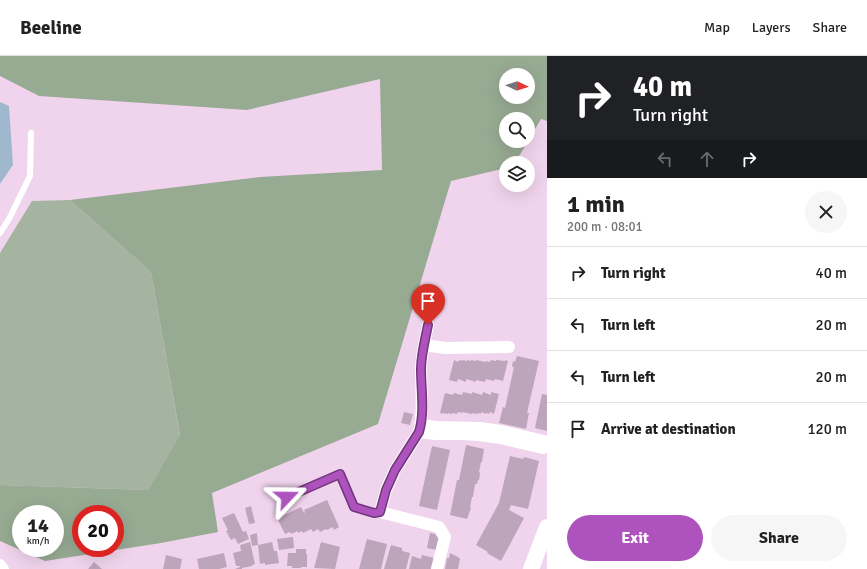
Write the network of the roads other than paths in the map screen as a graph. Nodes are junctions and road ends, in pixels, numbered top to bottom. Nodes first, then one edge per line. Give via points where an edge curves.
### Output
1 (31, 133) dead end
2 (0, 233) edge
3 (428, 325) dead end
4 (424, 345) junction
5 (509, 347) dead end
6 (420, 429) junction
7 (280, 500) dead end
8 (380, 512) junction
9 (547, 527) edge
10 (0, 565) edge
11 (3, 569) edge
12 (437, 569) edge
13 (531, 569) edge

1 - 2 lane via 30,176
3 - 4 street
4 - 5 street via 445,348
4 - 6 street
6 - 6 street via 480,428 544,441 543,448 500,438 435,434
6 - 8 street via 395,470
7 - 8 lane via 340,474 354,507 374,513
8 - 12 street via 439,527 444,537
9 - 13 main road
10 - 11 street

